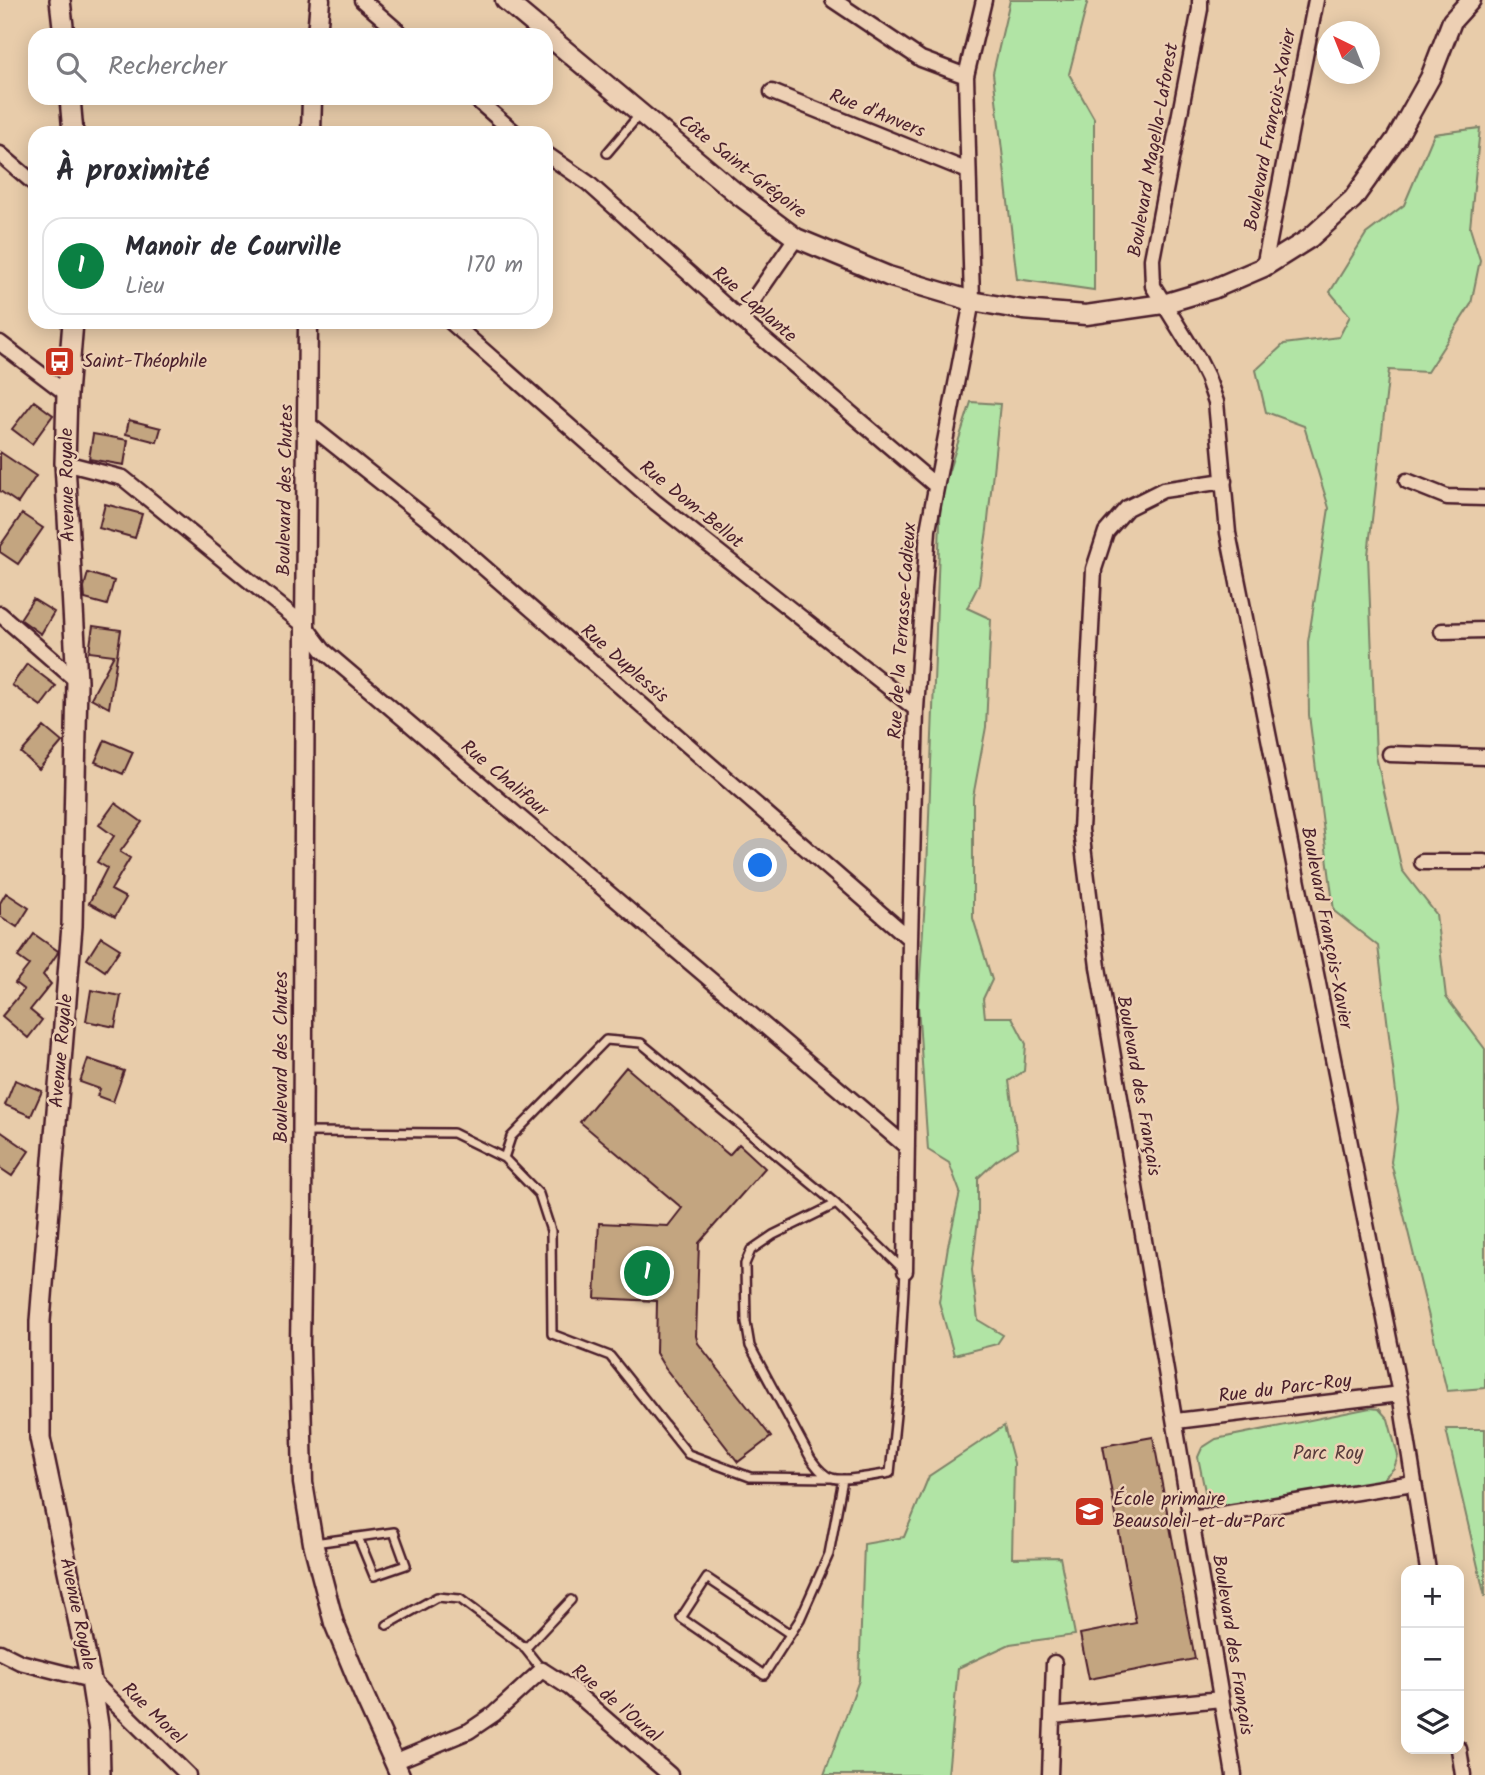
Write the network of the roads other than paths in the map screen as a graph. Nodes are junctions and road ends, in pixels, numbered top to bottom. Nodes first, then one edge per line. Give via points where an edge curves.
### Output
1 (60, 0) edge
2 (320, 0) edge
3 (362, 0) edge
4 (505, 0) edge
5 (833, 0) edge
6 (984, 0) edge
7 (1200, 0) edge
8 (1316, 0) edge
9 (1471, 0) edge
10 (63, 28) edge
11 (318, 28) edge
12 (394, 28) edge
13 (539, 28) edge
14 (553, 40) edge
15 (966, 76) junction
16 (772, 92) dead end
17 (71, 105) edge
18 (312, 105) edge
19 (483, 105) edge
20 (641, 113) junction
21 (72, 126) edge
22 (311, 126) edge
23 (507, 126) edge
24 (607, 153) dead end
25 (0, 154) edge
26 (553, 159) edge
27 (968, 171) junction
28 (28, 178) edge
29 (796, 238) junction
30 (1264, 267) junction
31 (972, 301) junction
32 (1163, 304) junction
33 (740, 319) junction
34 (72, 329) edge
35 (308, 329) edge
36 (458, 329) edge
37 (0, 343) edge
38 (67, 394) junction
39 (308, 424) junction
40 (65, 463) junction
41 (1224, 481) junction
42 (1407, 481) dead end
43 (935, 485) junction
44 (1485, 498) edge
45 (0, 614) edge
46 (305, 626) junction
47 (1485, 630) edge
48 (1442, 631) dead end
49 (77, 681) junction
50 (916, 709) junction
51 (1390, 754) dead end
52 (1485, 757) edge
53 (1422, 862) dead end
54 (1485, 862) edge
55 (909, 939) junction
56 (303, 1132) junction
57 (907, 1147) junction
58 (503, 1158) junction
59 (836, 1204) junction
60 (905, 1271) junction
61 (1400, 1394) junction
62 (1176, 1422) junction
63 (831, 1478) junction
64 (844, 1479) junction
65 (1413, 1483) junction
66 (1191, 1519) junction
67 (358, 1537) junction
68 (313, 1543) junction
69 (1427, 1565) edge
70 (571, 1600) dead end
71 (387, 1625) dead end
72 (790, 1634) junction
73 (525, 1649) junction
74 (0, 1652) edge
75 (1054, 1663) dead end
76 (542, 1670) junction
77 (91, 1680) junction
78 (1221, 1699) junction
79 (1053, 1716) junction
80 (1460, 1754) edge
81 (397, 1768) edge
82 (100, 1775) edge
83 (188, 1775) edge
84 (670, 1775) edge
85 (1050, 1775) edge
86 (1234, 1775) edge
87 (1463, 1775) edge

1 - 10 main road
2 - 11 street
3 - 12 street
4 - 13 street, Côte Saint-Grégoire
5 - 15 street via 921,59
6 - 15 street, Rue de la Terrasse-Cadieux
7 - 32 street, Boulevard Magella-Laforest via 1152,259 1153,286
8 - 30 street, Boulevard François-Xavier
9 - 30 street, Côte Saint-Grégoire via 1452,21 1430,78 1396,139 1353,199 1310,238
14 - 20 street, Côte Saint-Grégoire
15 - 27 street, Rue de la Terrasse-Cadieux
16 - 27 street, Rue d'Anvers
17 - 21 main road
18 - 22 street
19 - 23 street
20 - 24 lane
20 - 29 street, Côte Saint-Grégoire
25 - 28 street
26 - 33 street, Rue Laplante via 588,183
27 - 31 street, Rue de la Terrasse-Cadieux
29 - 31 street, Côte Saint-Grégoire via 888,276
29 - 33 street
30 - 32 street, Côte Saint-Grégoire
31 - 32 street, Côte Saint-Grégoire via 1086,315
31 - 43 street, Rue de la Terrasse-Cadieux
32 - 41 street, Boulevard François-Xavier via 1198,359 1216,402
33 - 43 street, Rue Laplante
34 - 38 main road, Avenue Royale
35 - 39 street, Boulevard des Chutes
36 - 50 street, Rue Dom-Bellot via 655,502
37 - 38 street
38 - 40 main road, Avenue Royale
39 - 46 street, Boulevard des Chutes
39 - 55 street, Rue Duplessis via 441,530
40 - 46 street, Rue Chalifour via 123,478
40 - 49 main road, Avenue Royale
41 - 61 street, Boulevard François-Xavier via 1228,533
41 - 62 street, Boulevard des Français via 1163,490 1127,508 1106,532 1094,569 1081,830 1098,967
42 - 44 street via 1447,497
43 - 50 street, Rue de la Terrasse-Cadieux
45 - 49 street
46 - 56 street, Boulevard des Chutes
46 - 57 street, Rue Chalifour via 323,650
47 - 48 street
49 - 77 main road, Avenue Royale via 72,926 40,1321 40,1438
50 - 55 street, Rue de la Terrasse-Cadieux
51 - 52 street
53 - 54 street
55 - 57 street, Rue de la Terrasse-Cadieux
56 - 58 lane via 453,1133
56 - 68 street, Boulevard des Chutes via 303,1483
57 - 60 street, Rue de la Terrasse-Cadieux
58 - 59 lane via 511,1137 606,1040 641,1043
58 - 63 lane via 539,1194 551,1231 552,1335 610,1356 688,1454 750,1477
59 - 60 lane
59 - 63 lane via 773,1235 751,1250 745,1264 750,1346 811,1459
60 - 64 lane via 890,1473
61 - 62 street, Rue du Parc-Roy
61 - 65 street, Boulevard François-Xavier
62 - 66 street, Boulevard des Français
63 - 64 lane
64 - 72 lane via 829,1554
65 - 66 street
65 - 69 street, Boulevard François-Xavier
66 - 78 street, Boulevard des Français
67 - 67 lane via 394,1532 406,1565 374,1576
67 - 68 lane
68 - 81 street, Boulevard des Chutes via 334,1623
70 - 73 lane
71 - 73 lane via 437,1597 460,1599
72 - 72 lane via 708,1578 681,1618 764,1675
73 - 76 lane
74 - 77 street via 20,1662
75 - 79 street
76 - 81 street, Rue de l'Oural via 494,1714
76 - 84 street, Rue de l'Oural via 570,1688
77 - 82 main road, Avenue Royale
77 - 83 street, Rue Morel
78 - 79 street
78 - 86 street, Boulevard des Français
79 - 85 street
80 - 87 street

